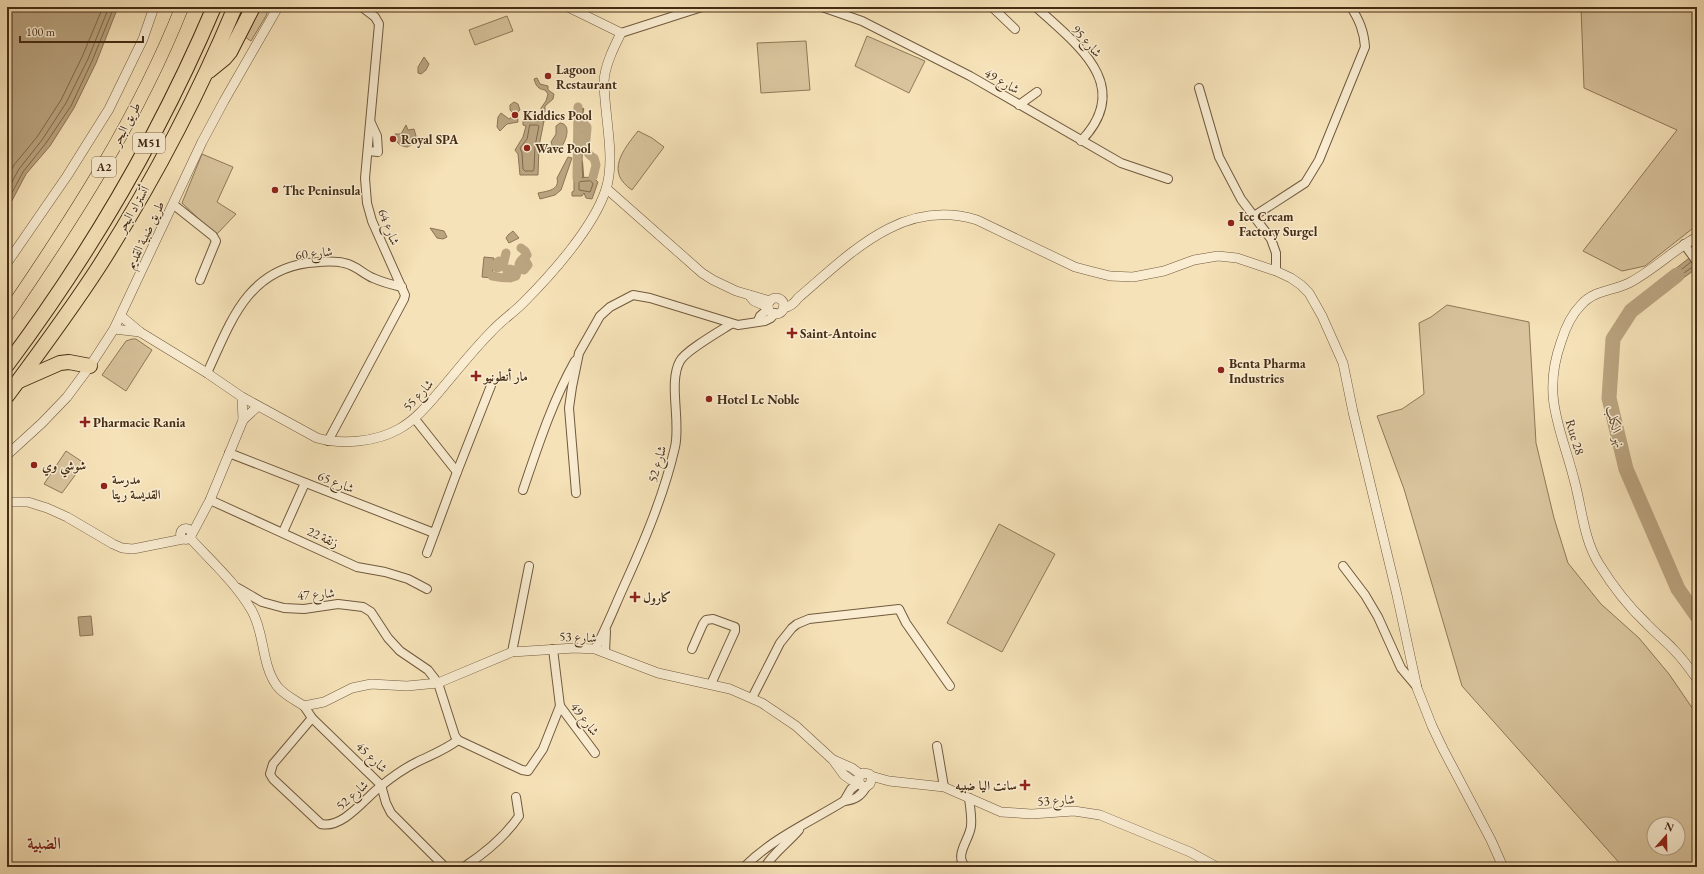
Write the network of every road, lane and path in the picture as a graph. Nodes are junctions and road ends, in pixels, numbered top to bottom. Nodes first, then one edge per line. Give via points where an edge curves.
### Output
1 (154, 7) edge
2 (182, 7) edge
3 (214, 7) edge
4 (235, 7) edge
5 (253, 7) edge
6 (278, 7) edge
7 (362, 7) edge
8 (568, 7) edge
9 (702, 7) edge
10 (822, 7) edge
11 (992, 7) edge
12 (1036, 7) edge
13 (1351, 7) edge
14 (1015, 29) dead end
15 (621, 33) junction
16 (206, 74) junction
17 (1199, 88) dead end
18 (1037, 92) dead end
19 (1019, 105) junction
20 (1081, 141) junction
21 (1168, 179) dead end
22 (606, 189) junction
23 (174, 205) junction
24 (1254, 216) junction
25 (1697, 237) edge
26 (1684, 244) junction
27 (1695, 259) edge
28 (7, 263) edge
29 (1276, 271) junction
30 (200, 280) dead end
31 (402, 287) junction
32 (782, 305) junction
33 (770, 307) junction
34 (7, 316) edge
35 (121, 316) junction
36 (731, 324) junction
37 (114, 329) junction
38 (140, 332) junction
39 (579, 353) junction
40 (7, 365) edge
41 (90, 366) junction
42 (207, 373) junction
43 (17, 382) junction
44 (492, 383) dead end
45 (7, 396) edge
46 (242, 397) junction
47 (258, 406) junction
48 (415, 419) junction
49 (244, 420) junction
50 (328, 441) junction
51 (229, 453) junction
52 (7, 455) edge
53 (457, 472) junction
54 (305, 483) junction
55 (523, 490) dead end
56 (576, 493) dead end
57 (210, 500) junction
58 (7, 502) edge
59 (283, 532) junction
60 (434, 533) junction
61 (187, 534) junction
62 (427, 553) dead end
63 (529, 566) dead end
64 (1343, 566) dead end
65 (238, 588) junction
66 (427, 590) dead end
67 (606, 628) junction
68 (692, 648) dead end
69 (553, 649) junction
70 (595, 649) junction
71 (512, 652) junction
72 (605, 652) junction
73 (1697, 679) edge
74 (438, 683) junction
75 (711, 684) junction
76 (950, 686) dead end
77 (1417, 688) junction
78 (752, 698) junction
79 (304, 706) junction
80 (560, 706) junction
81 (312, 718) junction
82 (458, 740) junction
83 (938, 746) dead end
84 (595, 753) dead end
85 (833, 760) junction
86 (890, 781) junction
87 (861, 784) junction
88 (381, 785) junction
89 (944, 787) junction
90 (516, 797) dead end
91 (969, 798) junction
92 (844, 801) junction
93 (802, 826) junction
94 (445, 867) edge
95 (464, 867) edge
96 (744, 867) edge
97 (765, 867) edge
98 (966, 867) edge
99 (1217, 867) edge
100 (1503, 867) edge

1 - 28 street, طريق البحر via 143,39 109,109
2 - 34 highway, طريق البحر / A2 via 154,71 104,167
3 - 40 highway, أتستراد البحر / M51 via 165,113 116,203 72,272
4 - 16 highway, أتستراد البحر / M51
5 - 16 highway via 226,58
6 - 23 street, طريق ضبية القديم via 224,100
7 - 31 street, شارع 64 via 375,17 379,24 365,178 368,203 380,240
8 - 15 street
9 - 15 street
10 - 19 street, شارع 49 via 862,21 970,76
11 - 14 street
12 - 20 street, شارع 95 via 1084,52 1093,64 1102,86 1100,113 1092,130
13 - 24 street via 1364,33 1365,47 1319,160 1305,183
15 - 22 street, شارع 55 via 604,80 609,161
16 - 43 highway, أتستراد البحر / M51 via 179,128 118,235
17 - 24 street via 1219,157 1241,199
18 - 19 street
19 - 20 street, شارع 49
20 - 21 street, شارع 49 via 1121,164
22 - 33 street via 702,273
22 - 48 street, شارع 55 via 594,217 551,274 492,331
23 - 30 street via 216,241
23 - 35 street, طريق ضبية القديم
24 - 29 street via 1273,245 1276,253
25 - 26 street, Rue 28
26 - 27 street
26 - 73 street, Rue 28 via 1629,283 1593,295 1581,304 1564,333 1555,358 1552,384 1554,408 1572,471 1584,529 1598,562 1626,602 1674,650
29 - 32 street via 1237,258 1218,256 1194,260 1149,275 1110,276 1075,267 977,220 948,215 912,219 884,230 846,257 795,303 789,307
29 - 77 street via 1301,285 1309,293 1343,363 1352,412 1396,588
31 - 42 street, شارع 60 via 372,278 352,265 330,261 295,265 262,282 244,300
31 - 50 street, شارع 64 via 404,299
32 - 33 street via 780,312
32 - 33 street via 775,298
33 - 36 street via 758,321 745,325
35 - 37 street, طريق ضبية القديم
35 - 38 street, شارع 55
36 - 39 street via 650,298 634,296 610,307 600,316
36 - 67 street, شارع 52 via 683,356 677,368 678,420 675,447 648,532
37 - 38 street, شارع 55
37 - 41 street, طريق ضبية القديم
38 - 42 street, شارع 55
39 - 55 street via 554,402
39 - 56 street via 570,401
41 - 43 highway via 60,363
41 - 52 street, طريق ضبية القديم via 67,397
42 - 46 street, شارع 55
43 - 45 highway, أتستراد البحر / M51
44 - 53 street
46 - 47 street, شارع 55
46 - 49 street
47 - 49 street
47 - 50 street, شارع 55 via 299,429
48 - 50 street, شارع 55 via 380,438
48 - 53 street
49 - 51 street
51 - 54 street, شارع 65
51 - 57 street
53 - 60 street
54 - 59 street
54 - 60 street, شارع 65
57 - 59 street, زنقة 22
57 - 61 street
58 - 61 street via 28,502 47,508 122,548 133,549 167,543
59 - 66 street, زنقة 22 via 357,567 408,579
60 - 62 street
61 - 65 street
63 - 71 street
64 - 77 street via 1365,595 1401,668
65 - 74 street, شارع 47 via 262,602 284,608 330,604 363,607 371,612 400,651 428,670
65 - 79 street via 257,623 273,680 286,694
67 - 70 street, شارع 52
67 - 72 street, شارع 52
68 - 75 street via 706,620 735,628
69 - 70 street, شارع 53
69 - 71 street, شارع 53
69 - 80 street, شارع 49
70 - 72 street, شارع 53
71 - 74 street, شارع 53
72 - 75 street, شارع 53 via 658,674
74 - 79 street, شارع 53 via 407,686 371,684 352,688 324,702
74 - 82 street
75 - 78 street, شارع 53
76 - 78 street via 899,609 809,619 797,624 780,643
77 - 100 street via 1443,749
78 - 85 street, شارع 53 via 781,715
79 - 81 street, شارع 45
80 - 82 street via 543,749 528,771
80 - 84 street, شارع 49
81 - 88 street, شارع 45
81 - 88 street, شارع 52 via 274,764 270,774 273,779 321,824 327,825 341,821
82 - 88 street, شارع 52
83 - 89 street
85 - 87 street, شارع 53 via 844,775
85 - 87 street, شارع 53 via 856,770
86 - 87 street, شارع 53 via 880,786
86 - 87 street, شارع 53 via 871,776 872,780
86 - 89 street, شارع 53
87 - 92 street
87 - 92 street via 864,792 855,799
88 - 94 street, شارع 45 via 391,813
89 - 91 street, شارع 53
90 - 95 street via 519,816 513,825 482,855
91 - 98 street via 971,826 961,856
91 - 99 street, شارع 53 via 995,810 1014,814 1074,811 1100,815
92 - 93 street
93 - 96 street via 772,843
93 - 97 street

